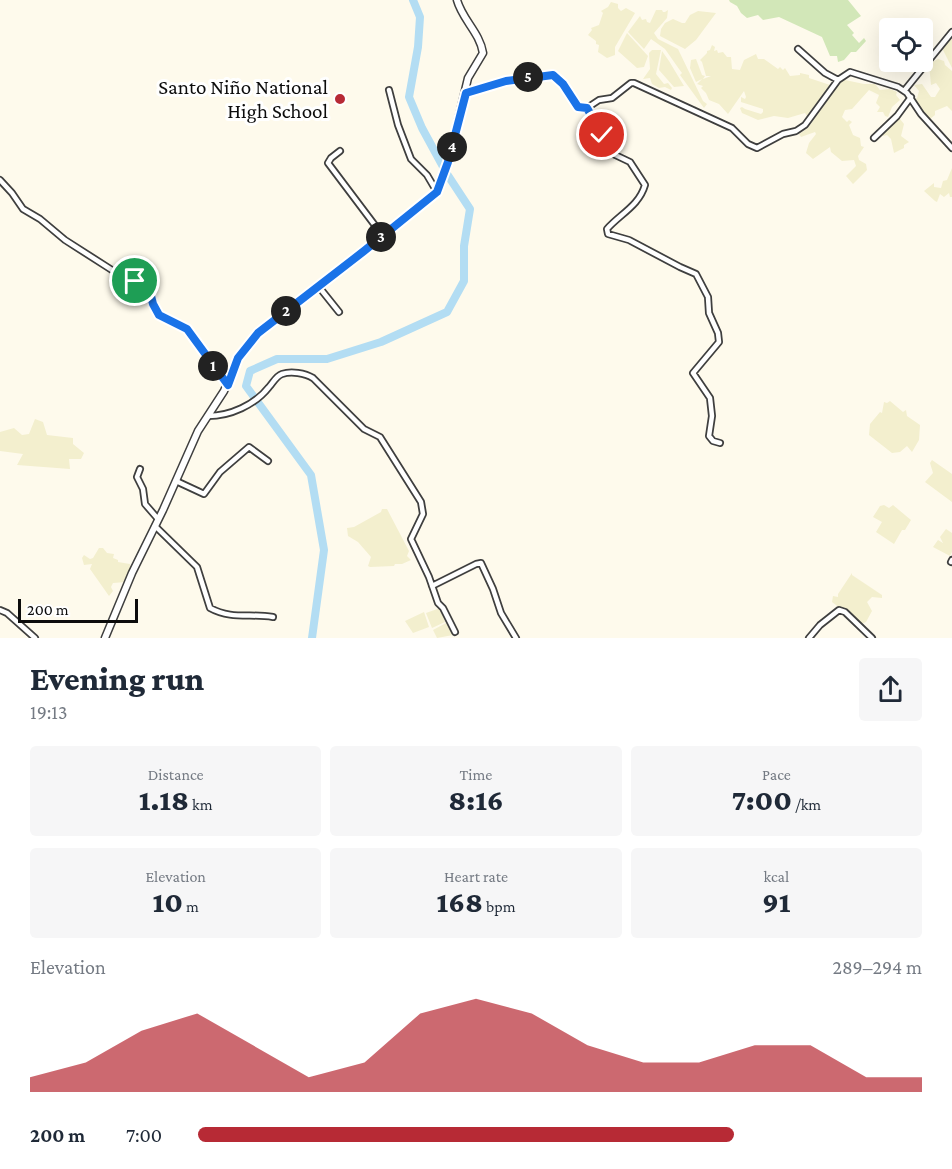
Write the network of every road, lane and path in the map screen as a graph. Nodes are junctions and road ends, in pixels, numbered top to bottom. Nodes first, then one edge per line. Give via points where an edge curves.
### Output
1 (457, 0) edge
2 (951, 32) edge
3 (798, 49) dead end
4 (838, 80) junction
5 (389, 90) dead end
6 (904, 91) junction
7 (466, 93) junction
8 (911, 97) junction
9 (587, 108) junction
10 (874, 138) dead end
11 (952, 148) edge
12 (340, 151) dead end
13 (0, 180) edge
14 (438, 191) junction
15 (383, 236) junction
16 (319, 286) junction
17 (339, 312) dead end
18 (228, 385) junction
19 (208, 416) junction
20 (720, 443) dead end
21 (268, 461) dead end
22 (140, 469) dead end
23 (176, 481) junction
24 (157, 522) junction
25 (432, 586) junction
26 (0, 610) edge
27 (273, 617) dead end
28 (455, 632) dead end
29 (34, 638) edge
30 (105, 638) edge
31 (516, 638) edge
32 (809, 638) edge
33 (872, 638) edge

1 - 7 street via 483,52 468,78
2 - 6 street
3 - 4 street
4 - 6 street via 850,72
4 - 9 street via 805,125 758,147 748,144 732,128 634,83
5 - 14 street via 411,159
6 - 8 street
7 - 9 street via 506,81 553,75 578,107
7 - 14 street
8 - 10 street
8 - 11 street
9 - 20 street via 609,152 630,162 645,185 638,200 607,229 608,234 629,240 696,274 708,297 719,342 693,373 710,398 709,436
12 - 15 street via 328,163
13 - 18 street via 23,209 65,240 146,287 156,311 187,329
14 - 15 street
15 - 16 street
16 - 17 street
16 - 18 street via 258,333 238,358
18 - 19 street
19 - 23 street
19 - 25 street via 230,414 263,394 282,374 307,374 364,429 380,437 421,502 423,514 411,539
21 - 23 street via 249,447 220,472 204,494
22 - 24 street via 137,477 145,504
23 - 24 street
24 - 27 street via 197,567 210,608 238,617
24 - 30 street
25 - 28 street
25 - 31 street via 481,563 501,613
26 - 29 street
32 - 33 street via 838,610

